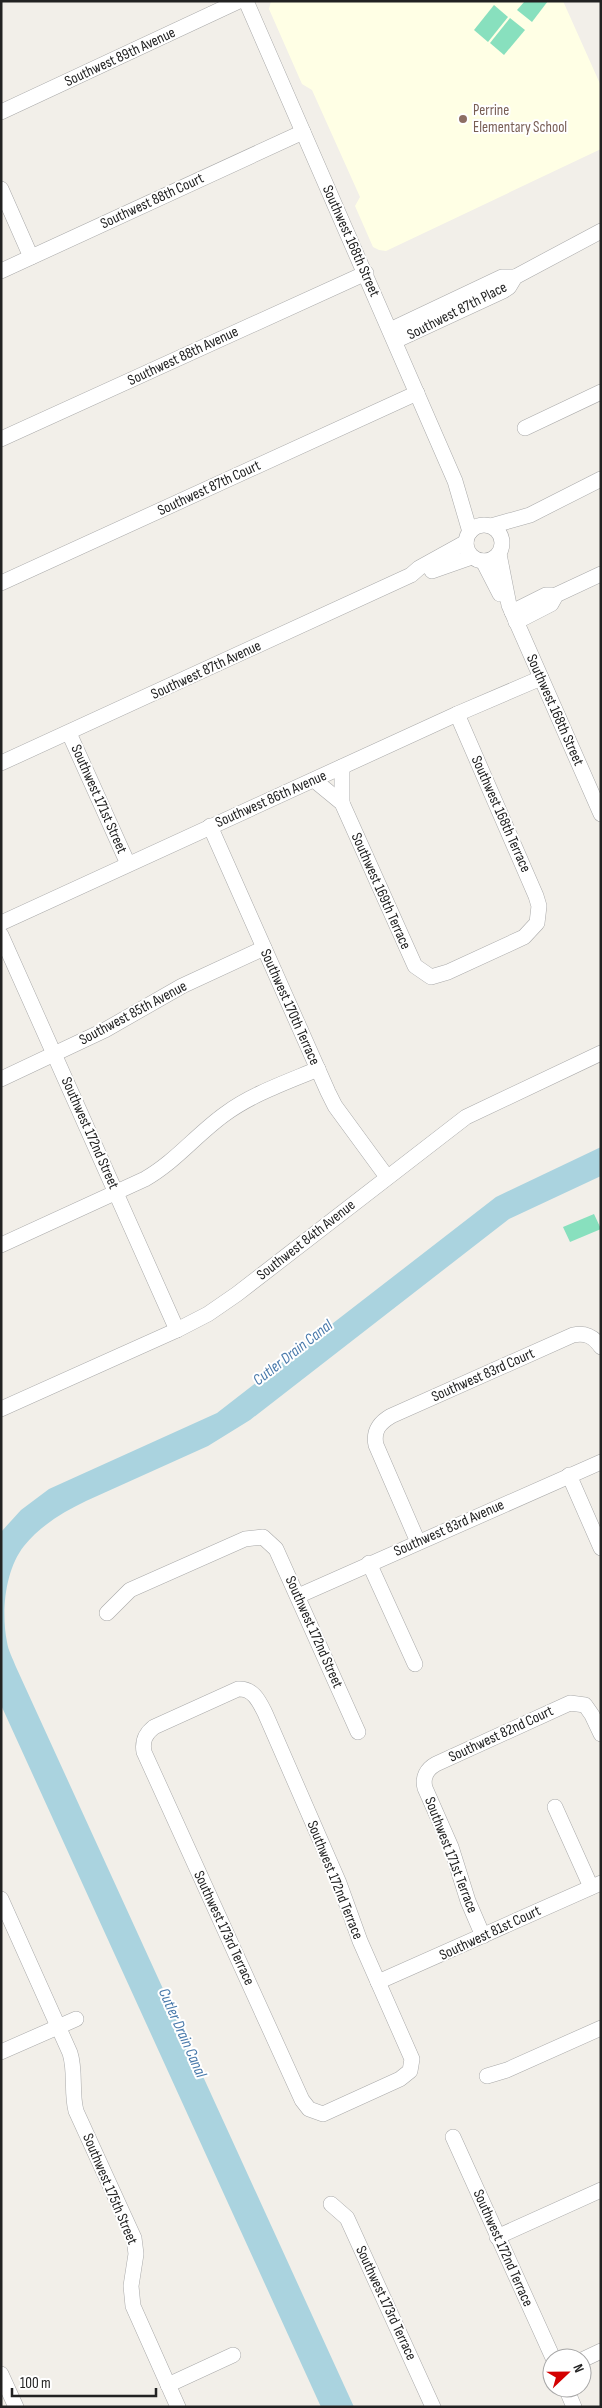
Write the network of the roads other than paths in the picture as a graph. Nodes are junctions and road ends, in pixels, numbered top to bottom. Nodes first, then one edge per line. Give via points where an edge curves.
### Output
1 (239, 1) edge
2 (246, 1) edge
3 (1, 112) edge
4 (303, 132) junction
5 (1, 190) edge
6 (601, 232) edge
7 (31, 257) junction
8 (1, 271) edge
9 (366, 273) junction
10 (393, 336) junction
11 (601, 392) edge
12 (417, 393) junction
13 (525, 428) dead end
14 (1, 440) edge
15 (601, 479) edge
16 (455, 481) junction
17 (530, 515) junction
18 (488, 526) junction
19 (468, 537) junction
20 (500, 548) junction
21 (477, 559) junction
22 (601, 574) edge
23 (411, 575) junction
24 (2, 581) edge
25 (512, 613) junction
26 (541, 678) junction
27 (457, 714) junction
28 (69, 733) junction
29 (1, 764) edge
30 (342, 767) junction
31 (314, 780) junction
32 (342, 803) junction
33 (601, 814) edge
34 (210, 826) junction
35 (128, 864) junction
36 (1, 923) edge
37 (1, 936) edge
38 (264, 948) junction
39 (426, 975) joint
40 (601, 1053) edge
41 (55, 1054) junction
42 (318, 1069) junction
43 (1, 1079) edge
44 (387, 1177) junction
45 (116, 1192) junction
46 (1, 1245) edge
47 (177, 1330) junction
48 (596, 1342) edge
49 (1, 1409) edge
50 (601, 1462) edge
51 (569, 1475) junction
52 (418, 1542) junction
53 (601, 1548) edge
54 (369, 1563) junction
55 (298, 1596) junction
56 (107, 1613) dead end
57 (415, 1664) dead end
58 (358, 1732) dead end
59 (601, 1734) edge
60 (144, 1739) joint
61 (426, 1773) joint
62 (555, 1807) dead end
63 (596, 1885) edge
64 (1, 1899) edge
65 (483, 1936) junction
66 (378, 1982) junction
67 (76, 2019) dead end
68 (59, 2027) junction
69 (601, 2028) edge
70 (1, 2052) edge
71 (410, 2071) joint
72 (487, 2076) dead end
73 (453, 2137) dead end
74 (601, 2190) edge
75 (331, 2204) dead end
76 (498, 2237) junction
77 (548, 2348) edge
78 (233, 2355) dead end
79 (1, 2374) edge
80 (168, 2385) junction
81 (16, 2407) edge
82 (178, 2407) edge
83 (434, 2407) edge

1 - 3 street, Southwest 89th Avenue
2 - 4 street, Southwest 168th Street
4 - 7 street, Southwest 88th Court
4 - 9 street, Southwest 168th Street
5 - 7 street
6 - 10 street, Southwest 87th Place via 515,277 502,277
7 - 8 street, Southwest 88th Court
9 - 10 street, Southwest 168th Street
9 - 14 street, Southwest 88th Avenue
10 - 12 street, Southwest 168th Street
11 - 13 street
12 - 16 street, Southwest 168th Street
12 - 24 street, Southwest 87th Court
15 - 17 street
16 - 18 street, Southwest 168th Street
16 - 19 street, Southwest 168th Street
17 - 18 street
17 - 20 street
18 - 19 street via 476,527
18 - 20 street via 499,533
19 - 21 street
19 - 23 street, Southwest 87th Avenue
20 - 21 street via 494,558
20 - 25 street, Southwest 168th Street
21 - 23 street, Southwest 87th Avenue
21 - 25 street, Southwest 168th Street
22 - 25 street via 556,596 551,604
23 - 28 street, Southwest 87th Avenue
25 - 26 street, Southwest 168th Street
26 - 27 street, Southwest 86th Avenue
26 - 33 street, Southwest 168th Street
27 - 30 street, Southwest 86th Avenue
27 - 39 street, Southwest 168th Terrace via 534,891 539,916 524,937 438,976
28 - 29 street, Southwest 87th Avenue
28 - 35 street, Southwest 171st Street
30 - 31 street, Southwest 86th Avenue
30 - 32 street, Southwest 169th Terrace
31 - 32 street, Southwest 169th Terrace
31 - 34 street, Southwest 86th Avenue
32 - 39 street, Southwest 169th Terrace via 403,942 415,966
34 - 35 street, Southwest 86th Avenue
34 - 38 street, Southwest 170th Terrace
35 - 36 street, Southwest 86th Avenue
37 - 41 street, Southwest 172nd Street
38 - 41 street, Southwest 85th Avenue via 182,986
38 - 42 street, Southwest 170th Terrace
40 - 44 street, Southwest 84th Avenue via 477,1110
41 - 43 street, Southwest 85th Avenue
41 - 45 street, Southwest 172nd Street
42 - 44 street, Southwest 170th Terrace via 335,1106
42 - 45 street via 238,1106 214,1122 154,1174
44 - 47 street, Southwest 84th Avenue via 220,1307
45 - 46 street
45 - 47 street, Southwest 172nd Street
47 - 49 street, Southwest 84th Avenue
48 - 52 street, Southwest 83rd Court via 581,1334 569,1336 391,1416 377,1428 375,1439 379,1452
50 - 51 street, Southwest 83rd Avenue
51 - 52 street, Southwest 83rd Avenue
51 - 53 street
52 - 54 street, Southwest 83rd Avenue
54 - 55 street, Southwest 83rd Avenue
54 - 57 street
55 - 56 street, Southwest 172nd Street via 276,1549 263,1537 245,1539 130,1590
55 - 58 street, Southwest 172nd Street
59 - 61 street, Southwest 82nd Court via 589,1710 580,1703 570,1703 436,1764
60 - 66 street, Southwest 172nd Terrace via 154,1727 238,1689 250,1692 260,1702 339,1883
60 - 71 street, Southwest 173rd Terrace via 147,1759 302,2100 314,2112 328,2112 400,2079
61 - 65 street, Southwest 171st Terrace via 425,1788 451,1847
62 - 63 street
63 - 65 street, Southwest 81st Court
64 - 68 street, Southwest 175th Street
65 - 66 street, Southwest 81st Court
66 - 71 street, Southwest 172nd Terrace via 410,2053
67 - 68 street
68 - 70 street
68 - 80 street, Southwest 175th Street via 72,2062 76,2111 134,2238 133,2306
69 - 72 street
73 - 76 street, Southwest 172nd Terrace
74 - 76 street
75 - 83 street, Southwest 173rd Terrace via 347,2218
76 - 77 street, Southwest 172nd Terrace
78 - 80 street
79 - 81 street
80 - 82 street, Southwest 175th Street

